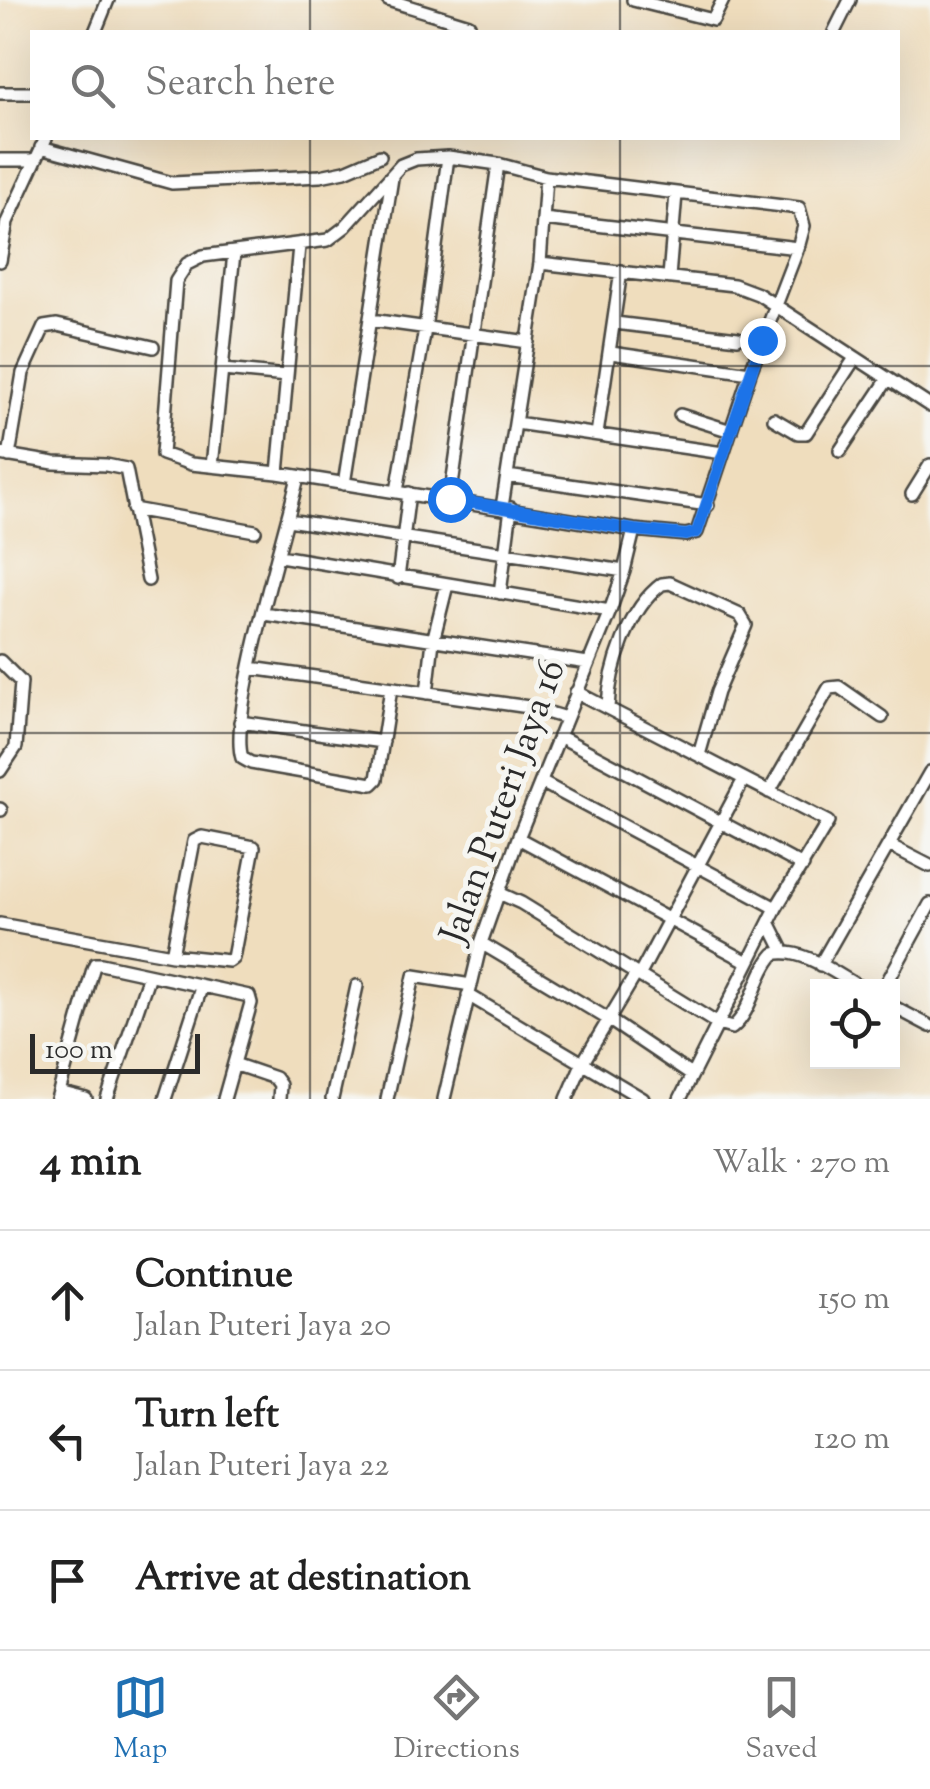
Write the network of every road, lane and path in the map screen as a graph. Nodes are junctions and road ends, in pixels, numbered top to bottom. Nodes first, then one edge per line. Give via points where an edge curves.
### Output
1 (108, 0) edge
2 (388, 0) edge
3 (632, 0) edge
4 (723, 0) edge
5 (850, 0) edge
6 (469, 24) dead end
7 (96, 30) edge
8 (835, 30) edge
9 (0, 93) edge
10 (30, 93) edge
11 (44, 142) edge
12 (380, 156) dead end
13 (448, 157) junction
14 (0, 160) edge
15 (34, 160) junction
16 (498, 164) junction
17 (546, 177) junction
18 (392, 178) junction
19 (676, 194) junction
20 (544, 219) junction
21 (4, 221) edge
22 (673, 235) junction
23 (299, 246) junction
24 (798, 248) junction
25 (234, 253) junction
26 (0, 258) edge
27 (540, 263) junction
28 (621, 271) junction
29 (669, 277) junction
30 (775, 306) junction
31 (371, 320) junction
32 (614, 323) junction
33 (424, 329) junction
34 (474, 336) junction
35 (738, 338) dead end
36 (528, 342) junction
37 (153, 347) dead end
38 (611, 353) junction
39 (856, 358) junction
40 (223, 370) junction
41 (750, 372) junction
42 (287, 376) junction
43 (888, 379) junction
44 (930, 406) edge
45 (680, 416) dead end
46 (774, 419) dead end
47 (516, 423) junction
48 (730, 431) junction
49 (597, 434) junction
50 (840, 452) dead end
51 (723, 453) junction
52 (5, 455) edge
53 (930, 465) edge
54 (212, 466) junction
55 (278, 472) junction
56 (507, 476) junction
57 (298, 477) junction
58 (344, 484) junction
59 (403, 492) junction
60 (912, 494) dead end
61 (450, 499) junction
62 (708, 506) junction
63 (507, 508) junction
64 (133, 509) junction
65 (288, 520) junction
66 (634, 530) junction
67 (255, 532) dead end
68 (402, 538) junction
69 (504, 552) junction
70 (280, 556) junction
71 (624, 571) junction
72 (398, 578) junction
73 (148, 580) dead end
74 (447, 585) junction
75 (500, 594) junction
76 (610, 610) junction
77 (264, 614) junction
78 (433, 640) junction
79 (0, 661) edge
80 (588, 664) junction
81 (251, 668) junction
82 (391, 688) junction
83 (576, 692) junction
84 (427, 694) junction
85 (608, 708) junction
86 (882, 717) dead end
87 (566, 718) junction
88 (240, 722) junction
89 (559, 736) junction
90 (383, 742) junction
91 (699, 756) junction
92 (0, 771) edge
93 (930, 772) edge
94 (744, 779) junction
95 (540, 782) junction
96 (769, 792) junction
97 (723, 821) junction
98 (518, 838) junction
99 (889, 845) junction
100 (803, 866) junction
101 (930, 866) edge
102 (699, 869) junction
103 (498, 893) junction
104 (930, 904) edge
105 (776, 908) junction
106 (668, 921) junction
107 (0, 924) edge
108 (770, 924) junction
109 (481, 942) junction
110 (784, 952) junction
111 (172, 955) junction
112 (748, 962) junction
113 (820, 965) junction
114 (149, 975) junction
115 (638, 975) junction
116 (845, 979) edge
117 (889, 979) edge
118 (357, 986) dead end
119 (201, 988) junction
120 (469, 990) junction
121 (900, 1010) edge
122 (608, 1020) junction
123 (718, 1024) junction
124 (929, 1024) edge
125 (234, 1064) junction
126 (582, 1064) junction
127 (691, 1076) junction
128 (626, 1094) edge
129 (58, 1095) edge
130 (86, 1099) edge
131 (108, 1099) edge
132 (164, 1099) edge
133 (224, 1099) edge
134 (279, 1099) edge
135 (332, 1099) edge
136 (388, 1099) edge
137 (444, 1099) edge
138 (567, 1099) edge
139 (643, 1099) edge
140 (680, 1099) edge

1 - 7 street
2 - 6 street
3 - 4 street via 713,20
5 - 8 street
9 - 10 street
11 - 12 street via 58,152 172,183 320,176
11 - 15 street
13 - 16 street
13 - 18 street via 416,159
13 - 33 street
14 - 15 street
15 - 21 street
16 - 17 street
16 - 34 street
17 - 19 street
17 - 20 street
18 - 23 street via 346,227 328,240
18 - 31 street
19 - 22 street
19 - 24 street via 799,208 804,226
20 - 22 street
20 - 27 street
21 - 26 street
22 - 24 street
22 - 29 street
23 - 25 street
23 - 42 street
24 - 30 street
25 - 40 street
25 - 54 street via 203,256 187,264 176,281 162,454
27 - 28 street
27 - 36 street
28 - 29 street
28 - 32 street
29 - 30 street via 734,286
30 - 39 street
30 - 41 street
31 - 33 street
31 - 58 street
32 - 35 street
32 - 38 street
33 - 34 street
33 - 59 street
34 - 36 street
34 - 61 street
36 - 47 street
37 - 52 street via 44,328 23,373
38 - 41 street
38 - 49 street
39 - 43 street
39 - 46 street via 806,433
40 - 42 street
40 - 54 street
41 - 48 street
42 - 55 street
43 - 44 street
43 - 50 street
45 - 48 street
47 - 49 street
47 - 56 street
48 - 51 street
49 - 51 street
51 - 62 street
52 - 64 street via 126,469
53 - 60 street
54 - 55 street
55 - 57 street
56 - 62 street
56 - 63 street
57 - 58 street
57 - 65 street
58 - 59 street
59 - 61 street
59 - 68 street
61 - 63 street
62 - 66 street via 697,532
63 - 66 street
63 - 69 street
64 - 67 street
64 - 73 street
65 - 68 street
65 - 70 street
66 - 71 street, Jalan Puteri Jaya 16
68 - 69 street
68 - 72 street
69 - 71 street
69 - 75 street
70 - 72 street
70 - 77 street
71 - 76 street, Jalan Puteri Jaya 16
72 - 74 street
74 - 75 street
74 - 78 street
75 - 76 street
76 - 80 street, Jalan Puteri Jaya 16
77 - 78 street
77 - 81 street
78 - 80 street
78 - 84 street
79 - 92 street via 22,682 16,747
80 - 83 street, Jalan Puteri Jaya 16
81 - 82 street
81 - 88 street
82 - 84 street
82 - 90 street
83 - 85 street
83 - 87 street, Jalan Puteri Jaya 16
84 - 87 street
85 - 91 street
85 - 91 street via 617,654 640,608 662,584 740,616 746,625
86 - 96 street via 840,687 830,688
87 - 89 street, Jalan Puteri Jaya 16
88 - 90 street
88 - 90 street via 242,758 372,784
89 - 95 street, Jalan Puteri Jaya 16
89 - 97 street
91 - 94 street
93 - 99 street
94 - 96 street
94 - 97 street
95 - 98 street, Jalan Puteri Jaya 16
95 - 102 street
96 - 100 street via 828,822
97 - 100 street
97 - 102 street
98 - 103 street, Jalan Puteri Jaya 16
98 - 106 street
99 - 101 street
99 - 113 street
100 - 105 street
102 - 105 street
102 - 106 street
103 - 109 street, Jalan Puteri Jaya 16
103 - 115 street
104 - 117 street
105 - 108 street
106 - 112 street
106 - 115 street
107 - 111 street
108 - 110 street
108 - 112 street
109 - 120 street, Jalan Puteri Jaya 16
109 - 122 street
110 - 113 street
110 - 123 street via 766,962 739,1022 732,1028
111 - 111 street via 233,958 255,852 250,845 194,841
112 - 123 street
113 - 116 street
114 - 119 street
114 - 129 street via 95,964
114 - 131 street
115 - 122 street
115 - 123 street
118 - 135 street
119 - 125 street via 249,996
119 - 132 street
120 - 126 street
120 - 136 street via 414,976
120 - 137 street, Jalan Puteri Jaya 16
121 - 124 street
122 - 126 street
122 - 127 street
123 - 127 street
125 - 133 street
125 - 134 street via 275,1078
126 - 128 street
126 - 138 street
127 - 140 street
128 - 139 street
129 - 130 street

